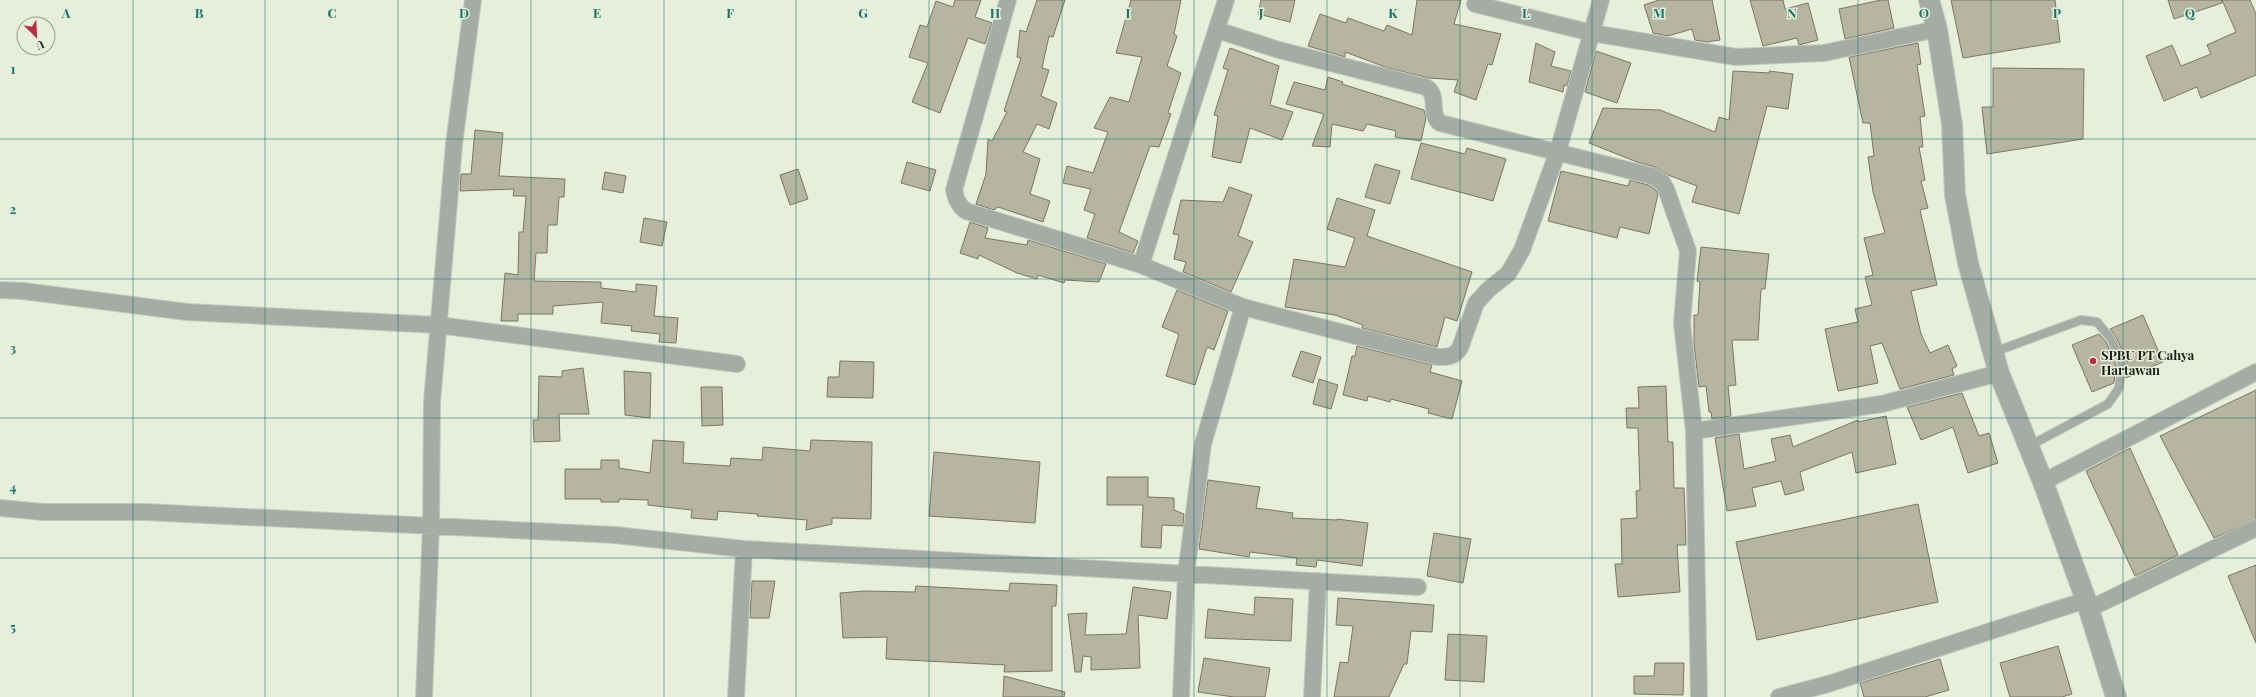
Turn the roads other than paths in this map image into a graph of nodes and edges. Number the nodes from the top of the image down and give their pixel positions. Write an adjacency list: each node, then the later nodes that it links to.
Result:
1 (473, 0): 14 (street)
2 (1008, 0): 11 (street)
3 (1226, 0): 8 (street)
4 (1601, 0): 9 (street)
5 (1929, 0): 7 (street)
6 (1475, 4): 9 (street)
7 (1937, 29): 9 (street); 15 (street)
8 (1217, 30): 10 (street); 11 (street)
9 (1592, 33): 10 (street)
10 (1558, 151): 13 (street); 19 (street)
11 (1140, 265): 13 (street)
12 (0, 290): 14 (street)
13 (1243, 307): 26 (street)
14 (438, 325): 16 (street); 23 (street)
15 (1993, 352): 18 (street); 20 (lane)
16 (737, 364)
17 (2256, 372): 21 (street)
18 (1999, 373): 19 (street); 20 (street)
19 (1694, 431): 35 (street)
20 (2028, 447): 21 (street)
21 (2043, 482): 29 (street)
22 (0, 508): 23 (street)
23 (431, 526): 25 (street); 31 (street)
24 (2256, 528): 29 (street)
25 (744, 549): 26 (street); 32 (street)
26 (1186, 574): 27 (street); 33 (street)
27 (1318, 581): 28 (street); 34 (street)
28 (1418, 588)
29 (2088, 604): 30 (street); 37 (street)
30 (1829, 691): 36 (street)
31 (424, 697)
32 (736, 697)
33 (1181, 697)
34 (1312, 697)
35 (1700, 697)
36 (1779, 697)
37 (2116, 697)

